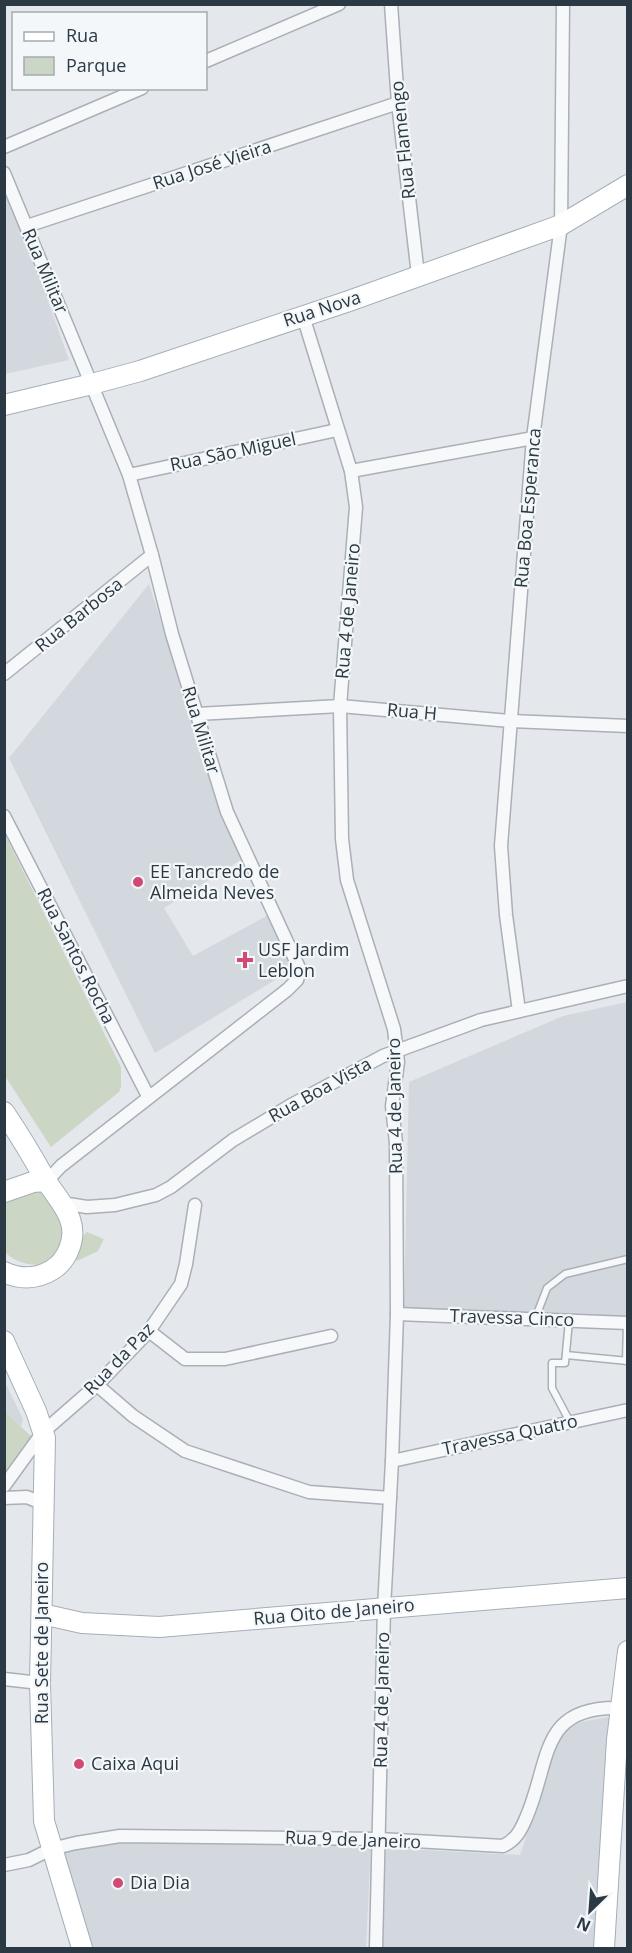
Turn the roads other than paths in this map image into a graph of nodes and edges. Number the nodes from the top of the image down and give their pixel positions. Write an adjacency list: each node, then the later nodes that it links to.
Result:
1 (339, 4): 4 (street)
2 (391, 4): 6 (street, Rua Flamengo)
3 (562, 4): 10 (street, Rua Boa Esperanca)
4 (207, 61)
5 (137, 90): 7 (street)
6 (398, 103): 11 (street, Rua José Vieira); 12 (street, Rua Flamengo)
7 (4, 147)
8 (4, 173): 11 (street, Rua Militar)
9 (627, 185): 10 (main road, Rua Nova)
10 (561, 225): 12 (main road, Rua Nova); 17 (street, Rua Boa Esperanca)
11 (27, 226): 14 (street, Rua Militar)
12 (418, 275): 13 (main road, Rua Nova)
13 (303, 316): 14 (main road, Rua Nova); 16 (street, Rua 4 de Janeiro)
14 (92, 384): 15 (main road, Rua Nova); 19 (street, Rua Militar)
15 (4, 405)
16 (337, 429): 18 (street, Rua 4 de Janeiro); 19 (street, Rua São Miguel)
17 (533, 438): 18 (street); 24 (street, Rua Boa Esperanca)
18 (351, 471): 22 (street, Rua 4 de Janeiro)
19 (129, 475): 20 (street, Rua Militar)
20 (152, 555): 21 (street, Rua Barbosa); 23 (street, Rua Militar)
21 (4, 674)
22 (340, 706): 23 (street, Rua H); 24 (street, Rua H); 29 (street, Rua 4 de Janeiro)
23 (197, 714): 30 (street, Rua Militar)
24 (511, 721): 25 (street, Rua H); 28 (street, Rua Boa Esperanca)
25 (627, 726)
26 (4, 816): 30 (street, Rua Santos Rocha)
27 (627, 986): 28 (street, Rua Boa Vista)
28 (519, 1011): 29 (street, Rua Boa Vista)
29 (397, 1051): 34 (street, Rua Boa Vista); 38 (street, Rua 4 de Janeiro)
30 (148, 1096): 32 (street, Rua Militar)
31 (4, 1112): 32 (main road)
32 (47, 1181): 33 (main road); 34 (main road)
33 (4, 1192)
34 (62, 1203): 37 (main road)
35 (195, 1205): 42 (street, Rua da Paz)
36 (627, 1259): 39 (lane)
37 (4, 1272)
38 (397, 1314): 39 (street, Travessa Cinco); 51 (street, Rua 4 de Janeiro)
39 (534, 1319): 40 (street, Travessa Cinco)
40 (569, 1321): 41 (street, Travessa Cinco); 45 (lane)
41 (627, 1323): 46 (lane)
42 (149, 1331): 43 (street); 47 (street, Rua da Paz)
43 (331, 1336)
44 (4, 1341): 50 (main road, Rua Sete de Janeiro)
45 (566, 1355): 46 (lane); 49 (lane)
46 (627, 1361)
47 (97, 1385): 50 (street, Rua da Paz); 54 (street)
48 (627, 1410): 49 (street, Travessa Quatro)
49 (570, 1422): 51 (street, Travessa Quatro)
50 (43, 1432): 52 (street, Rua da Paz); 55 (main road, Rua Sete de Janeiro)
51 (393, 1461): 54 (street, Rua 4 de Janeiro)
52 (4, 1486)
53 (4, 1498): 55 (street)
54 (390, 1498): 57 (street, Rua 4 de Janeiro)
55 (44, 1504): 58 (main road, Rua Sete de Janeiro)
56 (627, 1588): 57 (main road, Rua Oito de Janeiro)
57 (384, 1608): 58 (main road, Rua Oito de Janeiro); 63 (street, Rua 4 de Janeiro)
58 (42, 1614): 61 (main road, Rua Sete de Janeiro)
59 (627, 1651): 62 (main road)
60 (4, 1679): 61 (street)
61 (40, 1683): 64 (main road, Rua Sete de Janeiro)
62 (621, 1708): 63 (street, Rua 9 de Janeiro); 68 (main road)
63 (379, 1839): 64 (street, Rua 9 de Janeiro); 67 (street, Rua 4 de Janeiro)
64 (51, 1850): 65 (street, Rua 9 de Janeiro); 66 (main road, Rua Sete de Janeiro)
65 (4, 1864)
66 (82, 1948)
67 (376, 1948)
68 (604, 1948)

